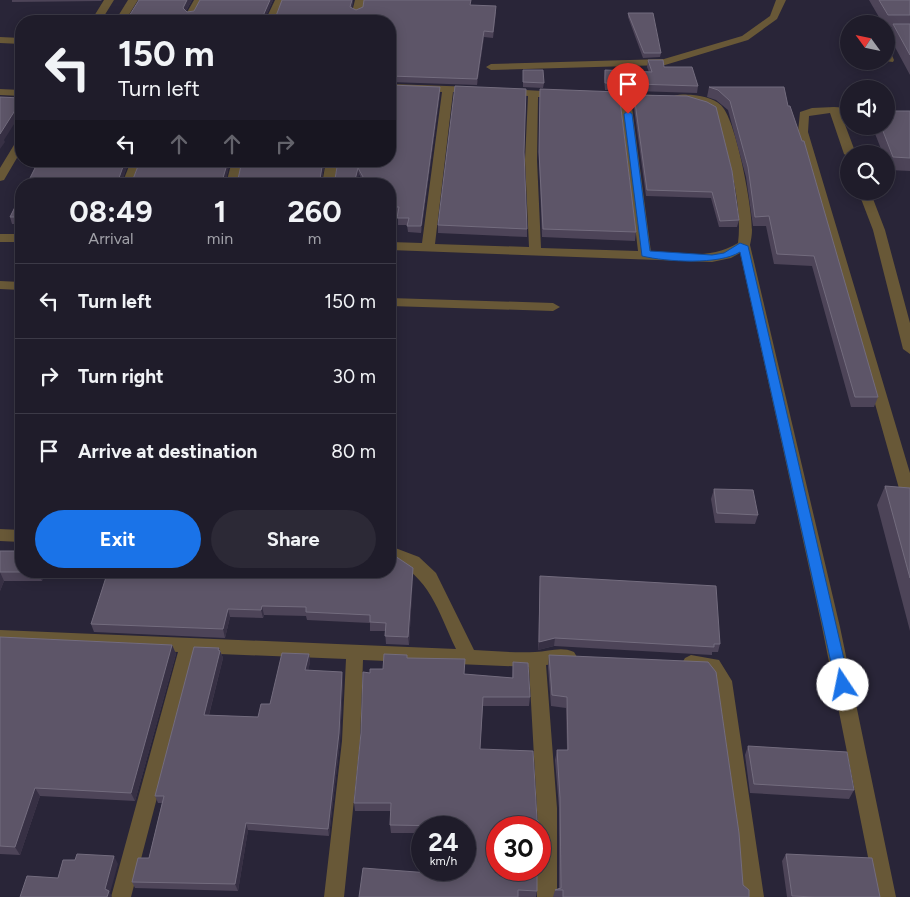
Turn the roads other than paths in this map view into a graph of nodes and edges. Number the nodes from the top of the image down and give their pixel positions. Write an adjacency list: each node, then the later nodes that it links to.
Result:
1 (110, 0): 9 (street)
2 (132, 0): 10 (street)
3 (199, 0): 8 (street)
4 (280, 0): 11 (street)
5 (360, 0): 7 (street)
6 (781, 0): 16 (street)
7 (357, 12)
8 (191, 14)
9 (100, 15)
10 (123, 15)
11 (273, 15)
12 (895, 31): 13 (street)
13 (910, 31)
14 (0, 40): 15 (street)
15 (15, 41)
16 (491, 67)
17 (396, 87): 18 (street)
18 (448, 89): 21 (street); 35 (street)
19 (0, 92): 20 (street)
20 (15, 93)
21 (533, 94): 22 (street); 36 (street)
22 (570, 95)
23 (588, 96): 24 (street)
24 (625, 97): 34 (street); 37 (street)
25 (834, 110): 26 (street); 27 (street); 43 (street)
26 (840, 110)
27 (847, 145)
28 (15, 152): 29 (street)
29 (0, 178)
30 (867, 200): 42 (street)
31 (0, 238): 32 (street)
32 (15, 238)
33 (396, 246): 35 (street)
34 (744, 246): 37 (street); 59 (street)
35 (428, 247): 36 (street)
36 (535, 251): 37 (street)
37 (645, 254)
38 (0, 285): 39 (street)
39 (15, 286)
40 (396, 302): 41 (street)
41 (553, 307)
42 (910, 349)
43 (907, 477): 44 (street)
44 (910, 499)
45 (0, 535): 46 (street)
46 (15, 536)
47 (396, 555): 51 (street)
48 (1, 640): 49 (street)
49 (188, 645): 50 (street); 55 (street)
50 (355, 652): 51 (street); 56 (street)
51 (469, 658): 53 (street)
52 (582, 658): 53 (street)
53 (537, 660): 57 (street)
54 (677, 663): 58 (street)
55 (120, 897)
56 (334, 897)
57 (547, 897)
58 (754, 897)
59 (886, 897)

